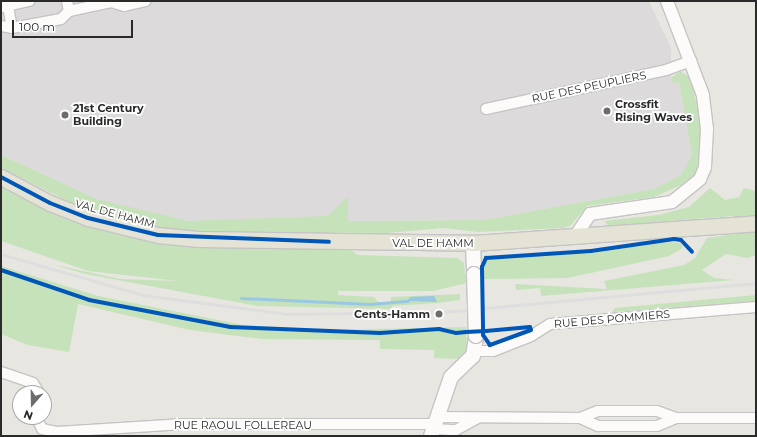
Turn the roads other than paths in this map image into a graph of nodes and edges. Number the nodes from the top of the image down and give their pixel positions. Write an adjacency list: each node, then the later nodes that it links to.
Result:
1 (30, 1): 6 (street)
2 (145, 1): 4 (street)
3 (667, 1): 10 (street)
4 (111, 2): 5 (street)
5 (90, 4): 7 (street)
6 (4, 6): 9 (street)
7 (68, 6): 9 (street)
8 (1, 26): 9 (street)
9 (12, 28)
10 (691, 61): 11 (street, RUE DES PEUPLIERS); 13 (street)
11 (486, 110)
12 (1, 177): 17 (main road, VAL DE HAMM)
13 (601, 212): 15 (street); 16 (street)
14 (756, 223): 15 (main road, VAL DE HAMM)
15 (593, 237): 16 (main road, VAL DE HAMM)
16 (574, 238): 17 (main road, VAL DE HAMM)
17 (474, 244): 19 (main road, bridge)
18 (756, 307): 19 (street, RUE DES POMMIERS)
19 (475, 352): 26 (main road)
20 (1, 372): 21 (street)
21 (34, 385)
22 (580, 418): 23 (street, RUE RAOUL FOLLEREAU); 23 (street, RUE RAOUL FOLLEREAU); 26 (street, RUE RAOUL FOLLEREAU)
23 (676, 418): 24 (street, RUE RAOUL FOLLEREAU)
24 (756, 418)
25 (40, 425): 26 (street, RUE RAOUL FOLLEREAU)
26 (434, 426)

